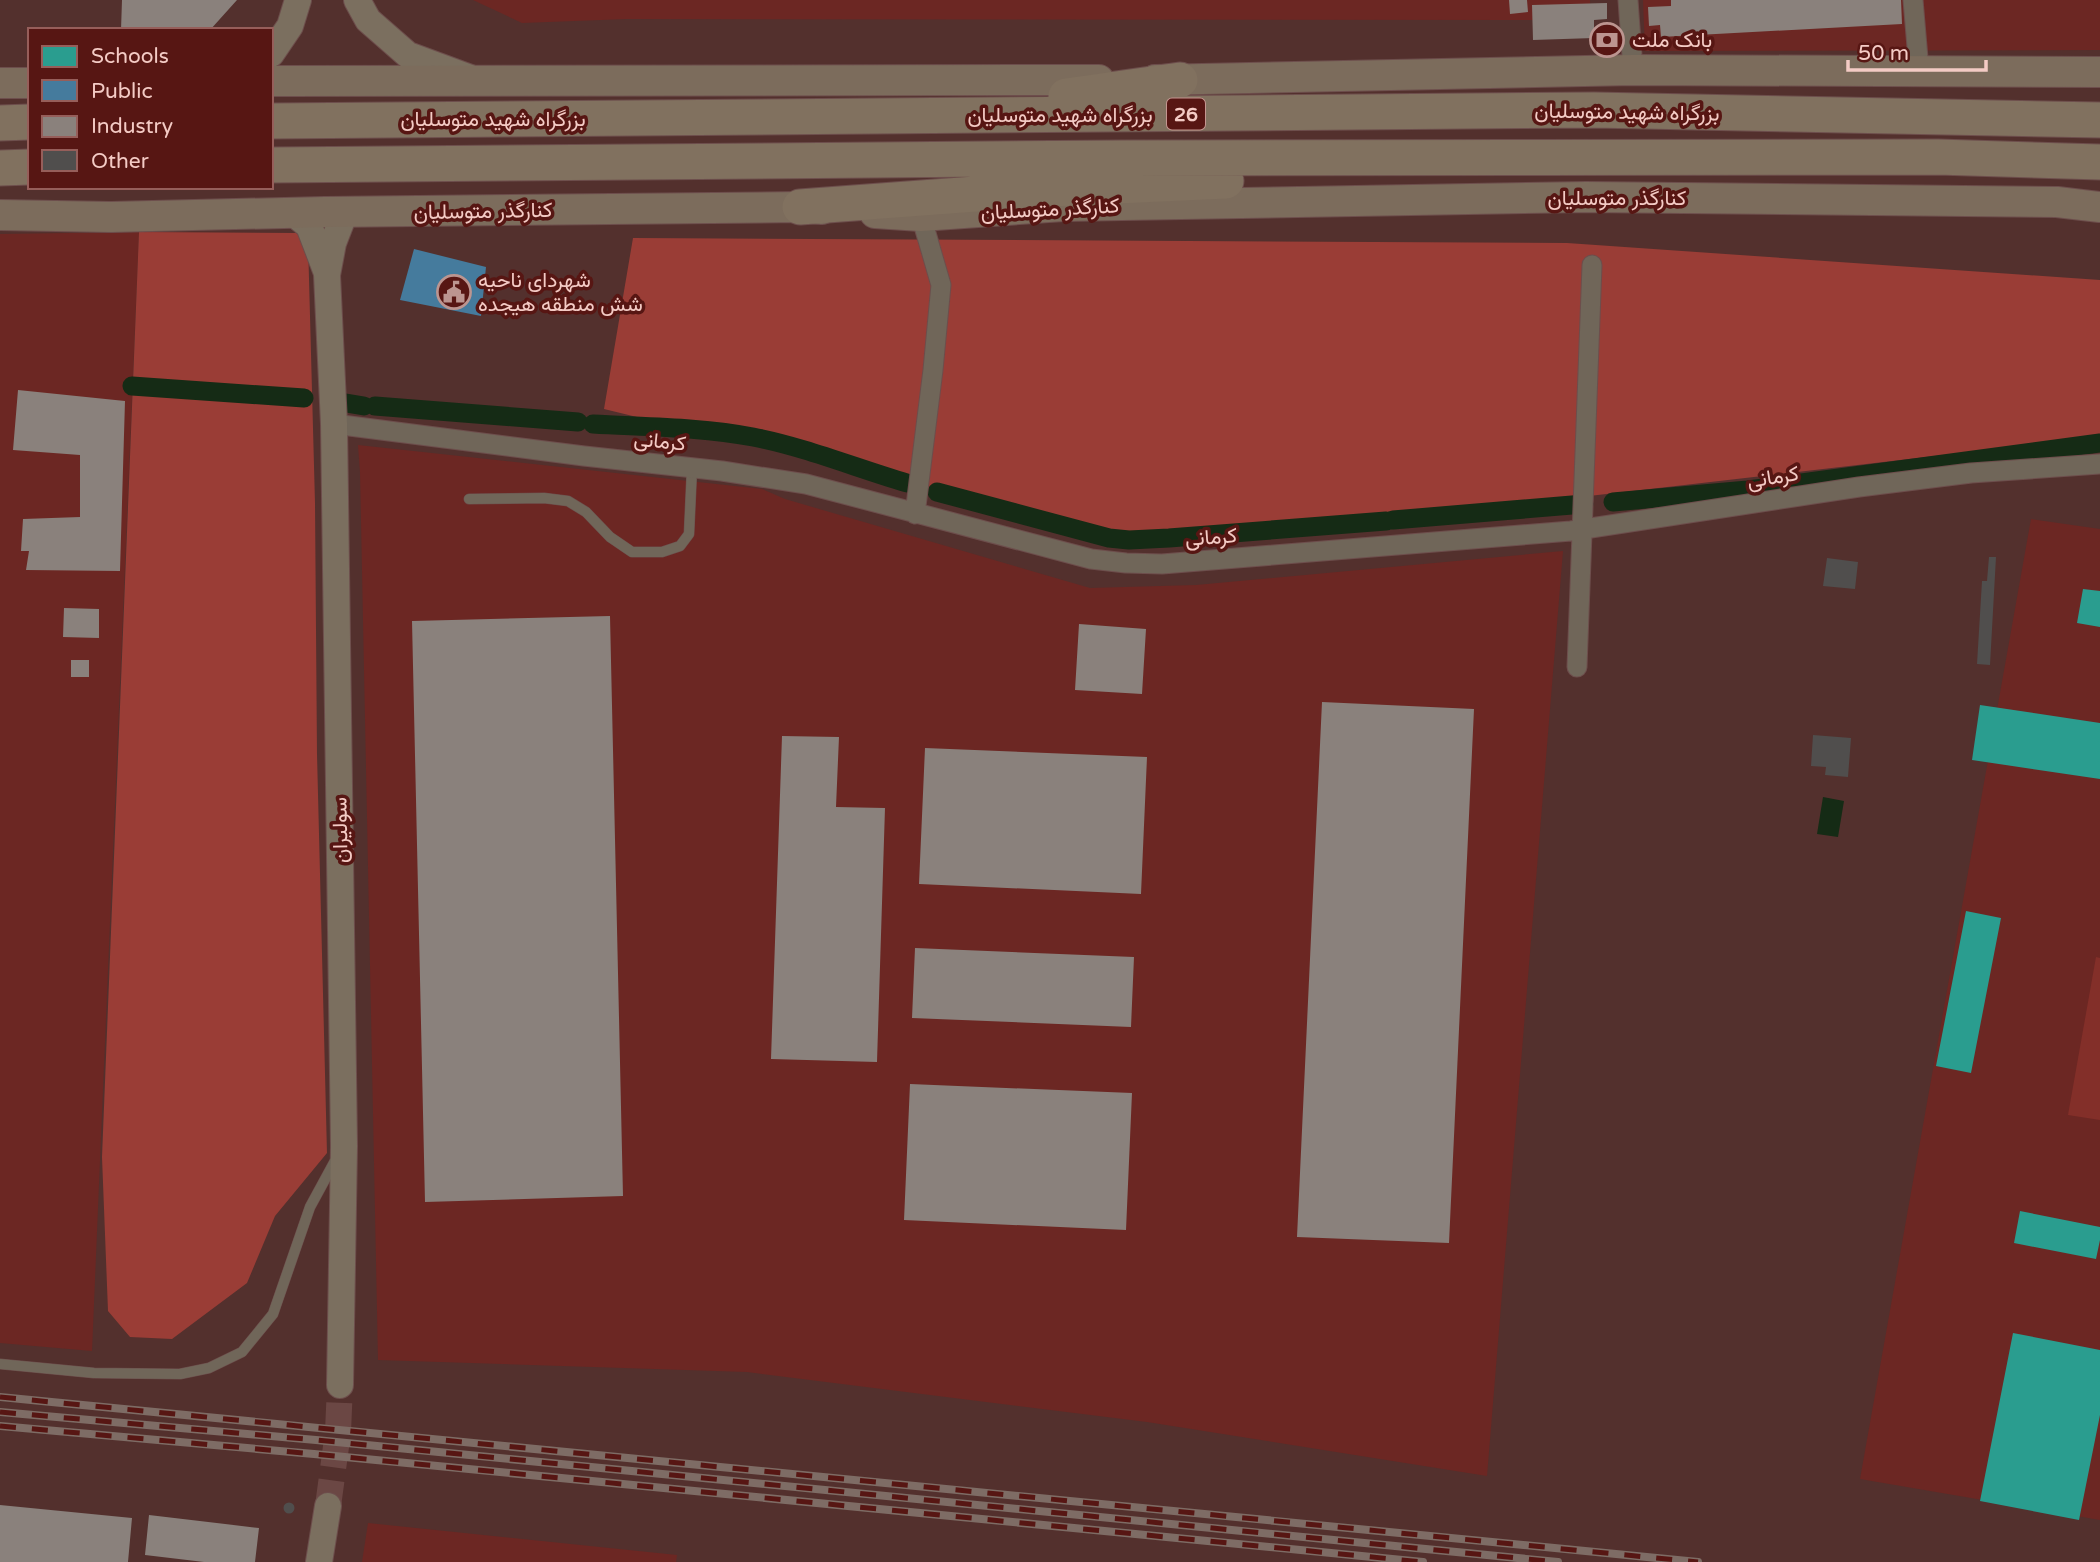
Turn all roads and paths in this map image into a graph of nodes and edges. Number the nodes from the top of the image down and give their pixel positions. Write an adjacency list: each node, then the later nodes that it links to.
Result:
1 (299, 0): 5 (main road)
2 (357, 0): 9 (main road)
3 (1628, 0): 7 (street)
4 (1913, 0): 6 (street)
5 (273, 51)
6 (1919, 70): 7 (main road); 8 (main road)
7 (1633, 71): 11 (main road)
8 (2100, 72)
9 (474, 79): 10 (main road); 11 (main road)
10 (273, 80)
11 (1180, 80): 14 (highway)
12 (0, 83): 13 (main road)
13 (28, 83)
14 (916, 116): 15 (highway, بزرگراه شهید متوسلیان / 26); 16 (highway, بزرگراه شهید متوسلیان / 26)
15 (2100, 120)
16 (273, 121)
17 (28, 122): 18 (highway)
18 (0, 123)
19 (1400, 159): 20 (highway, بزرگراه شهید متوسلیان / 26); 21 (highway, بزرگراه شهید متوسلیان / 26); 24 (highway)
20 (2100, 162)
21 (273, 165)
22 (0, 167): 23 (highway)
23 (28, 167)
24 (800, 207): 26 (main road, کنارگذر متوسلیان); 29 (main road, کنارگذر متوسلیان)
25 (2100, 207): 29 (main road, کنارگذر متوسلیان)
26 (345, 212): 27 (main road, کنارگذر متوسلیان); 31 (main road)
27 (293, 213): 28 (main road, کنارگذر متوسلیان); 31 (main road)
28 (0, 215)
29 (921, 216): 36 (street)
30 (1592, 265): 37 (street)
31 (327, 275): 32 (main road, سولیران)
32 (334, 424): 34 (street, کرمانی); 39 (main road, سولیران)
33 (2100, 464): 37 (street, کرمانی)
34 (692, 468): 35 (lane); 36 (street, کرمانی)
35 (469, 499)
36 (915, 514): 37 (street, کرمانی)
37 (1583, 529): 38 (street)
38 (1577, 667)
39 (344, 1146): 40 (lane); 41 (main road, سولیران)
40 (0, 1364)
41 (340, 1385)
42 (328, 1506): 43 (main road)
43 (319, 1562)

